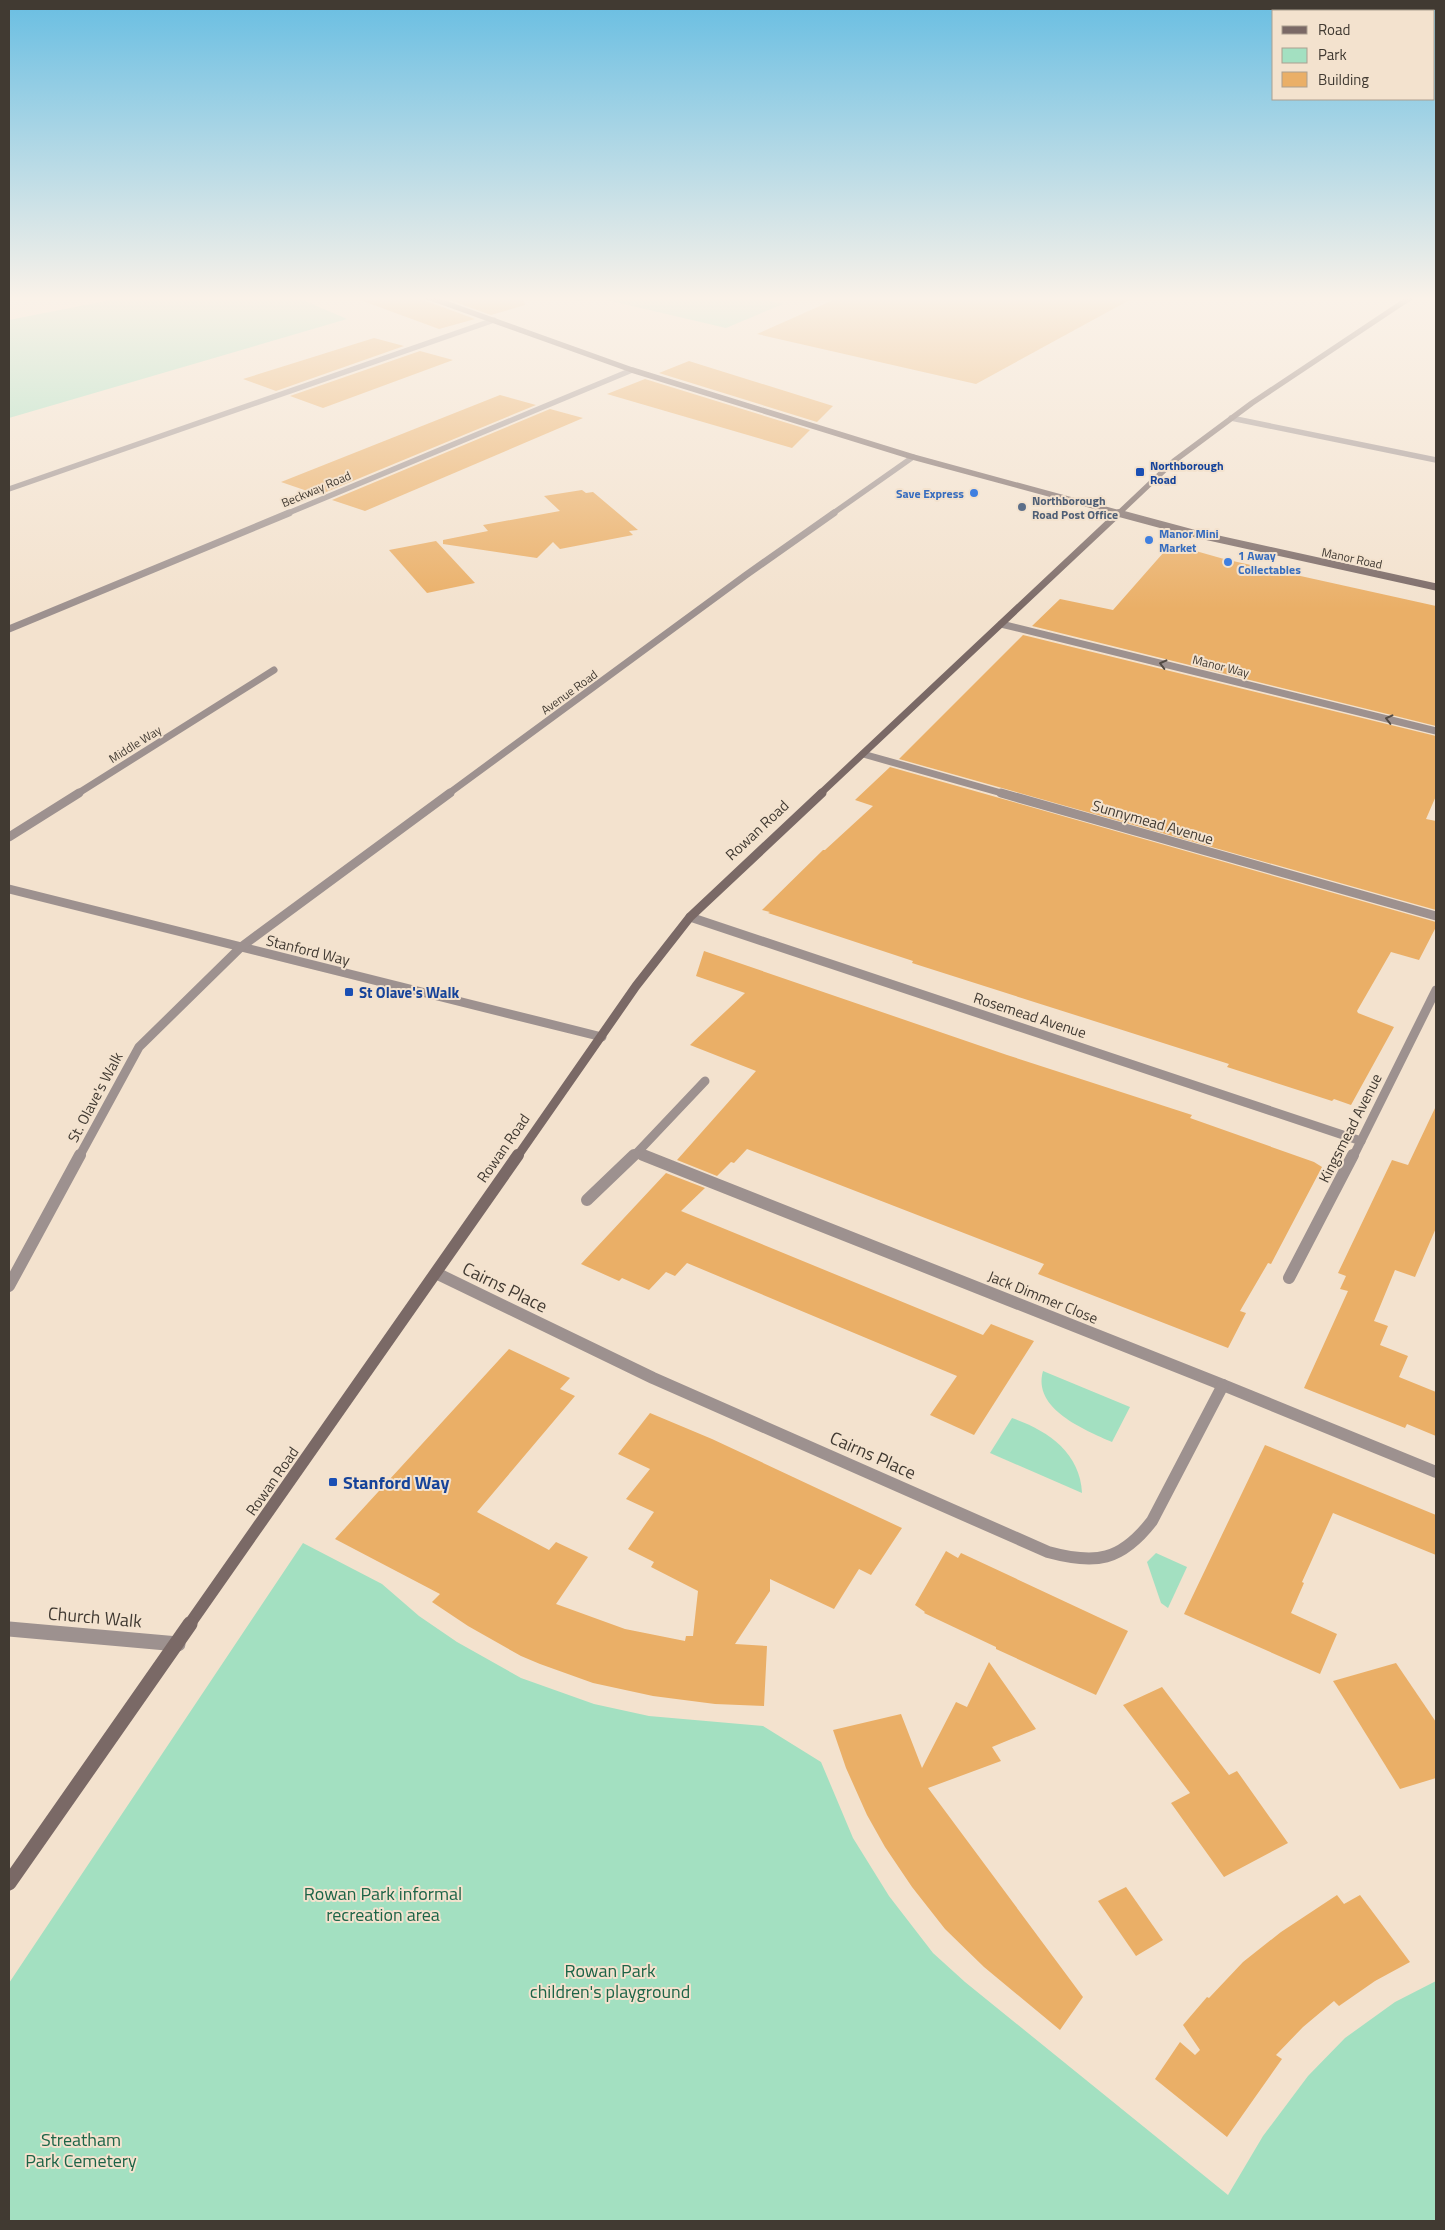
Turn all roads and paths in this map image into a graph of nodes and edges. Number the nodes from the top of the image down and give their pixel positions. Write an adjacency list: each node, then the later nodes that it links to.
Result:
1 (261, 401): 8 (street)
2 (557, 401): 12 (street, Beckway Road)
3 (734, 401): 6 (street)
4 (1256, 401): 5 (street, Rowan Road)
5 (1231, 418): 7 (street); 9 (street, Rowan Road)
6 (913, 456): 9 (street); 20 (street, Avenue Road)
7 (1436, 460)
8 (9, 489)
9 (1118, 513): 10 (street, Manor Road); 11 (street, Rowan Road)
10 (1436, 587)
11 (1001, 624): 14 (street, Manor Way, one-way to 11); 15 (street, Rowan Road)
12 (9, 629)
13 (274, 670): 16 (street, Middle Way)
14 (1436, 730)
15 (863, 754): 18 (street, Sunnymead Avenue); 19 (street, Rowan Road)
16 (9, 837)
17 (9, 889): 20 (street, Stanford Way)
18 (1436, 916)
19 (690, 917): 22 (street, Rowan Road); 24 (street, Rosemead Avenue)
20 (240, 948): 22 (street, Stanford Way); 29 (street, St. Olave's Walk)
21 (1436, 990): 24 (street, Kingsmead Avenue)
22 (602, 1037): 27 (street, Rowan Road)
23 (704, 1081): 25 (street)
24 (1361, 1141): 28 (street, Kingsmead Avenue)
25 (637, 1153): 26 (street); 30 (street, Jack Dimmer Close)
26 (587, 1200)
27 (436, 1273): 30 (street, Cairns Place); 33 (street, Rowan Road)
28 (1289, 1278)
29 (9, 1286)
30 (1223, 1385): 31 (street, Jack Dimmer Close)
31 (1436, 1472)
32 (9, 1629): 33 (street, Church Walk)
33 (178, 1644): 34 (street, Rowan Road)
34 (9, 1884)

